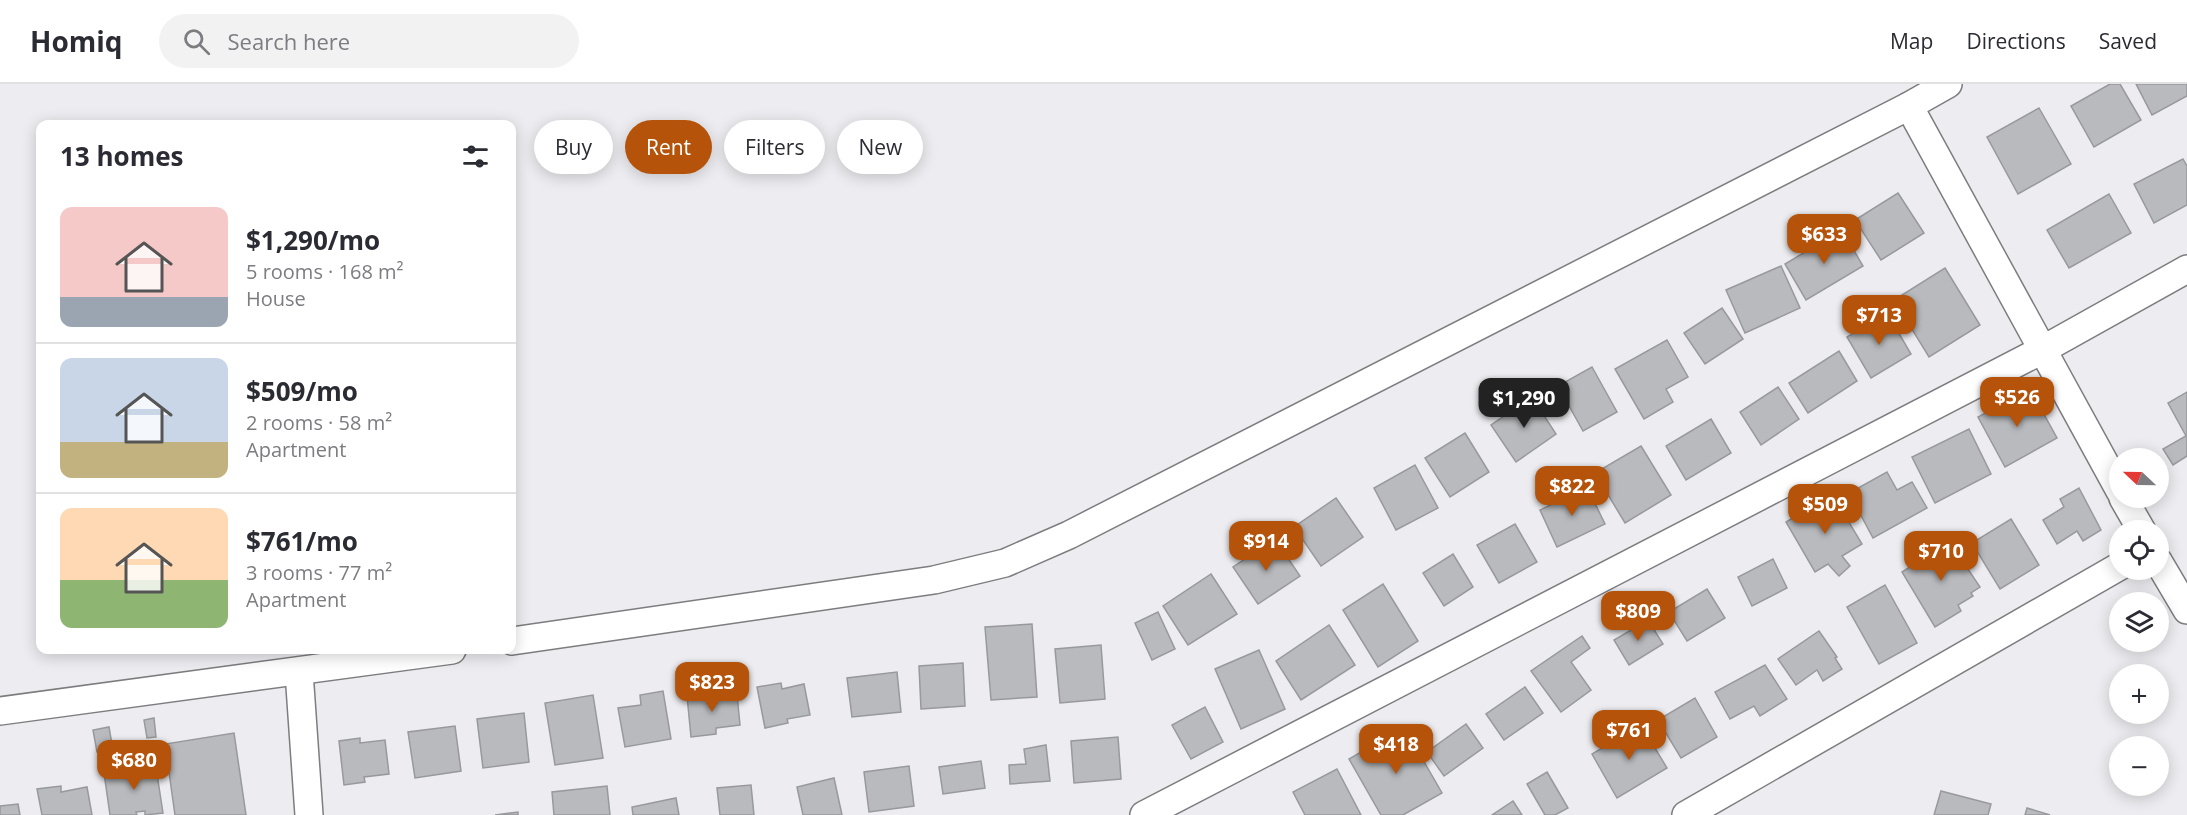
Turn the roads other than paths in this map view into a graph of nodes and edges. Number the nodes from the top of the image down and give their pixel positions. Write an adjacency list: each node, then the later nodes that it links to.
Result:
1 (1948, 84): 2 (street)
2 (1909, 106): 4 (street); 9 (street)
3 (2187, 269): 4 (street)
4 (2042, 350): 5 (street); 14 (street)
5 (2109, 471)
6 (2109, 572): 15 (street)
7 (2169, 580): 8 (street)
8 (2187, 610)
9 (516, 640)
10 (424, 654): 11 (street)
11 (299, 672): 12 (street); 13 (street)
12 (0, 711)
13 (309, 815)
14 (1144, 815)
15 (1686, 815)

